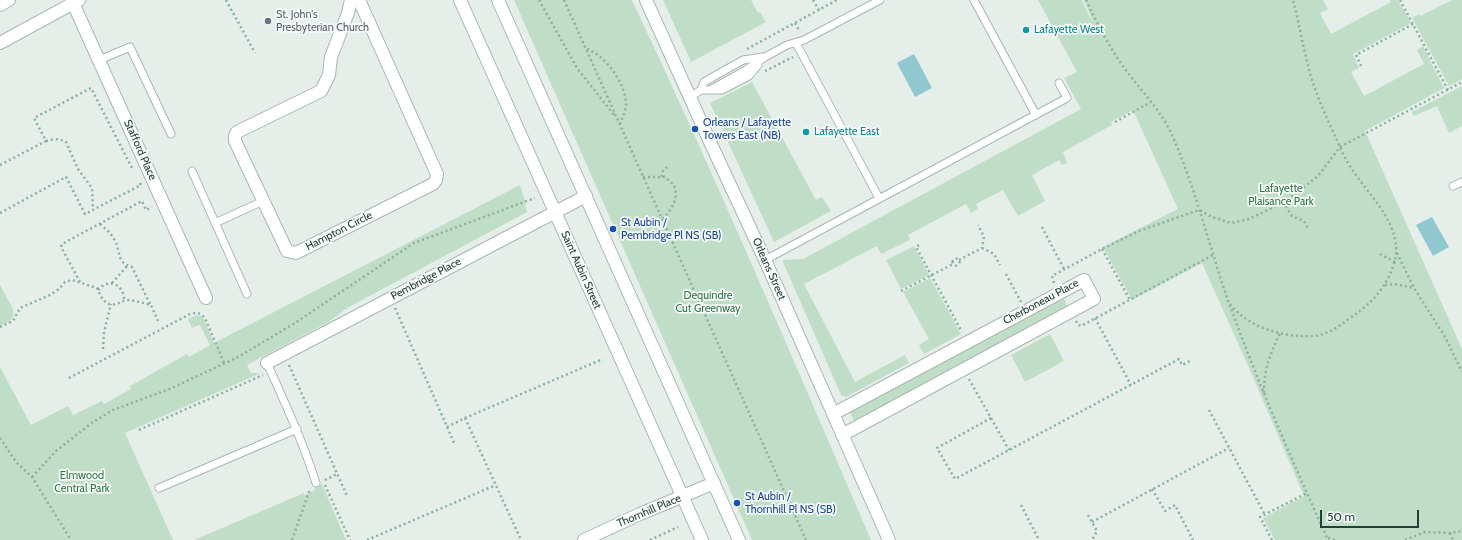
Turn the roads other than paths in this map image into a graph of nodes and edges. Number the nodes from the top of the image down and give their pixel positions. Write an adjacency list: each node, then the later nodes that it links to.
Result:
1 (9, 0): 10 (street)
2 (351, 0): 25 (street, Hampton Circle)
3 (359, 0): 25 (street, Hampton Circle)
4 (460, 0): 26 (street, Saint Aubin Street)
5 (498, 0): 23 (street)
6 (646, 0): 17 (street, Orleans Street)
7 (880, 0): 11 (lane)
8 (974, 0): 18 (lane)
9 (76, 2): 12 (street); 14 (street, Stafford Place)
10 (0, 5)
11 (796, 42): 13 (lane); 24 (lane)
12 (0, 43)
13 (765, 57): 16 (lane); 16 (lane)
14 (99, 60): 19 (lane); 30 (street, Stafford Place)
15 (1059, 83): 18 (lane)
16 (701, 90): 17 (lane)
17 (690, 97): 28 (street, Orleans Street)
18 (1036, 115): 24 (lane)
19 (171, 134)
20 (192, 171): 27 (lane)
21 (1462, 182): 22 (lane)
22 (1453, 186)
23 (586, 196): 26 (street, Pembridge Place); 36 (street)
24 (879, 198): 28 (lane)
25 (264, 201): 27 (lane)
26 (555, 211): 31 (street, Pembridge Place); 38 (street, Saint Aubin Street)
27 (215, 223): 29 (lane)
28 (765, 260): 32 (street, Orleans Street)
29 (247, 294)
30 (206, 298)
31 (268, 363): 33 (lane)
32 (833, 414): 34 (street, Orleans Street); 34 (street, Cherboneau Place)
33 (297, 428): 35 (lane); 37 (lane)
34 (842, 434): 42 (street, Orleans Street)
35 (316, 483)
36 (714, 483): 38 (street, Thornhill Place); 41 (street)
37 (159, 488)
38 (683, 497): 39 (street, Thornhill Place); 40 (street, Saint Aubin Street)
39 (584, 540)
40 (702, 540)
41 (739, 540)
42 (889, 540)

